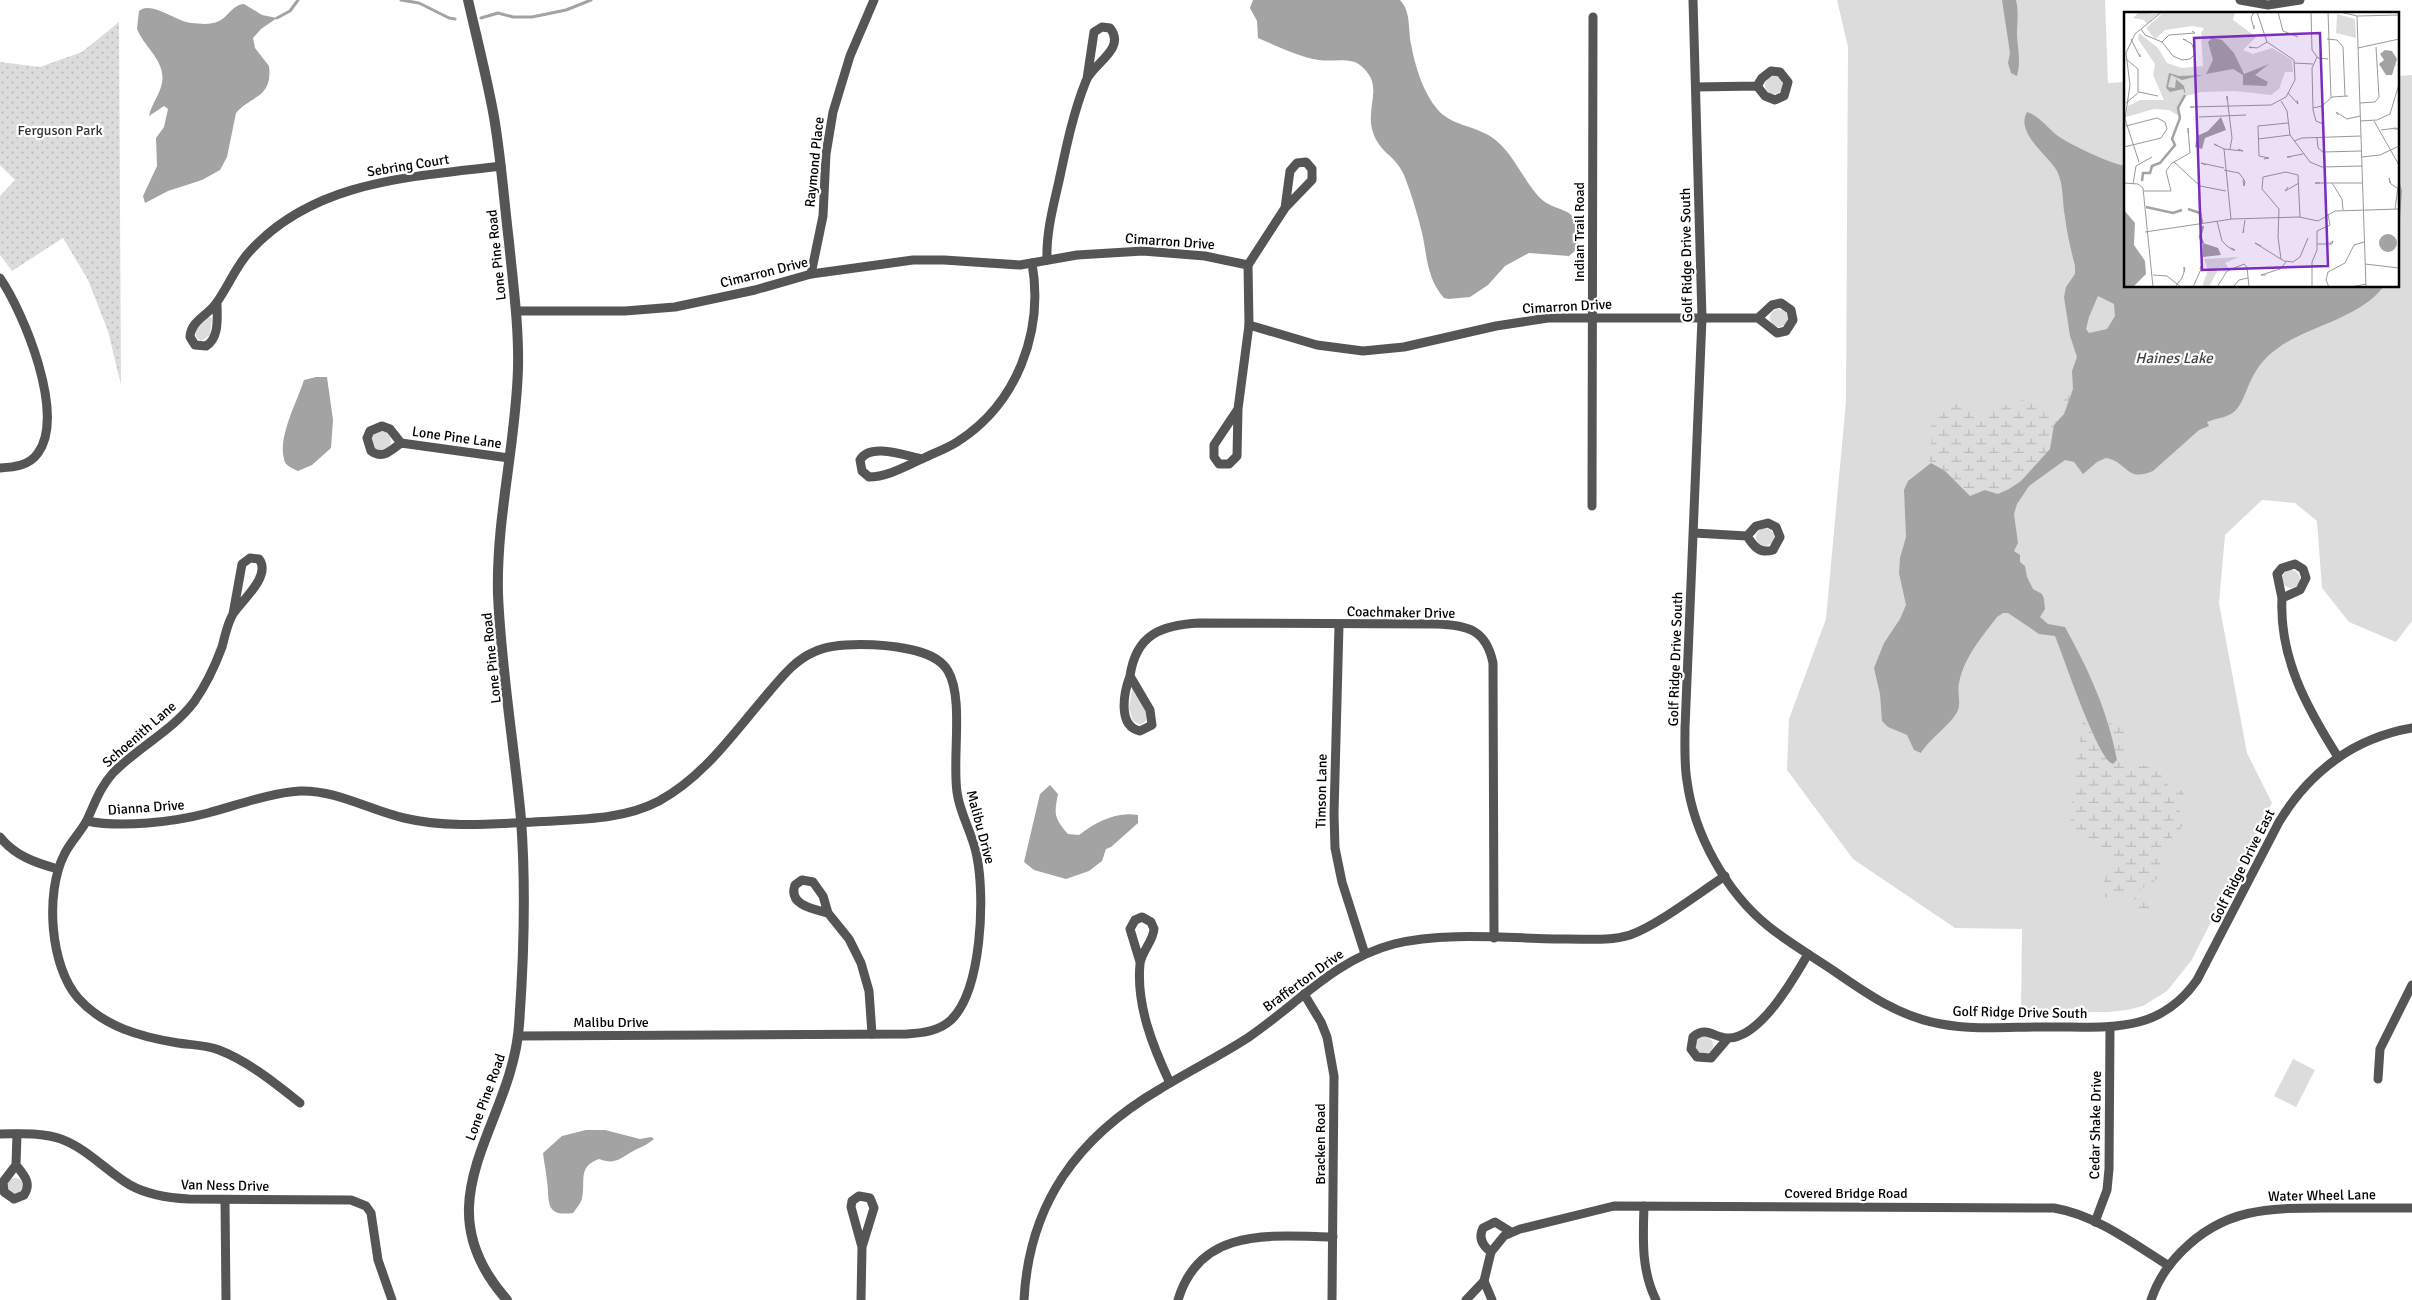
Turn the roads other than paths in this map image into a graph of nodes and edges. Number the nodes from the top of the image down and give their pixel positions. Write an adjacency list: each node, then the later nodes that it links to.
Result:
1 (468, 0): 10 (street, Lone Pine Road)
2 (874, 0): 15 (street, Raymond Place)
3 (1693, 0): 9 (street, Golf Ridge Drive South)
4 (2240, 0): 5 (street)
5 (2300, 0)
6 (1593, 17): 19 (street, Indian Trail Road)
7 (1087, 79): 7 (street); 12 (street)
8 (1757, 86): 9 (street)
9 (1696, 87): 20 (street, Golf Ridge Drive South)
10 (501, 166): 17 (street, Sebring Court); 18 (street, Lone Pine Road)
11 (1285, 208): 11 (street); 14 (street)
12 (1047, 260): 13 (street, Cimarron Drive); 14 (street, Cimarron Drive)
13 (1032, 263): 15 (street, Cimarron Drive); 26 (street)
14 (1248, 265): 22 (street)
15 (811, 274): 18 (street, Cimarron Drive)
16 (0, 278): 27 (street)
17 (217, 302): 17 (street, Sebring Court)
18 (516, 311): 25 (street, Lone Pine Road)
19 (1593, 317): 20 (street, Cimarron Drive); 22 (street, Cimarron Drive); 28 (street, Indian Trail Road)
20 (1702, 318): 21 (street, Cimarron Drive); 29 (street, Golf Ridge Drive South)
21 (1758, 318)
22 (1250, 325): 23 (street)
23 (1238, 409): 23 (street)
24 (401, 443): 25 (street, Lone Pine Lane)
25 (509, 458): 38 (street, Lone Pine Road)
26 (922, 459): 26 (street)
27 (0, 468)
28 (1592, 506)
29 (1694, 533): 30 (street); 41 (street, Golf Ridge Drive South)
30 (1747, 536)
31 (2282, 598): 36 (street)
32 (233, 614): 32 (street, Schoenith Lane); 37 (street, Schoenith Lane)
33 (1339, 625): 34 (street, Coachmaker Drive); 43 (street, Coachmaker Drive); 44 (street, Timson Lane)
34 (1130, 676): 34 (street, Coachmaker Drive)
35 (2412, 728): 36 (street, Golf Ridge Drive East)
36 (2338, 757): 49 (street, Golf Ridge Drive East)
37 (87, 821): 38 (street, Dianna Drive); 40 (street)
38 (521, 822): 50 (street, Malibu Drive); 51 (street, Lone Pine Road)
39 (0, 837): 40 (street)
40 (58, 869): 55 (street)
41 (1725, 876): 43 (street, Brafferton Drive); 45 (street, Golf Ridge Drive South)
42 (828, 913): 50 (street)
43 (1494, 938): 44 (street, Brafferton Drive)
44 (1365, 954): 48 (street, Brafferton Drive)
45 (1808, 954): 49 (street, Golf Ridge Drive South); 52 (street)
46 (1140, 962): 54 (street)
47 (2412, 985): 53 (street)
48 (1304, 994): 54 (street, Brafferton Drive); 64 (street, Bracken Road)
49 (2110, 1027): 62 (street, Cedar Shake Drive)
50 (872, 1034): 51 (street, Malibu Drive)
51 (518, 1036): 71 (street, Lone Pine Road)
52 (1728, 1038)
53 (2378, 1079)
54 (1170, 1083): 73 (street, Brafferton Drive)
55 (300, 1103)
56 (0, 1134): 57 (street, Van Ness Drive)
57 (17, 1134): 58 (street); 59 (street, Van Ness Drive)
58 (16, 1165)
59 (225, 1200): 69 (street); 70 (street, Van Ness Drive)
60 (1644, 1206): 62 (street, Covered Bridge Road); 63 (street, Covered Bridge Road); 78 (street)
61 (2412, 1208): 67 (street, Water Wheel Lane)
62 (2095, 1222): 67 (street, Covered Bridge Road)
63 (1510, 1232): 66 (street); 66 (street)
64 (1333, 1237): 74 (street); 75 (street, Bracken Road)
65 (862, 1247): 65 (street); 72 (street)
66 (1491, 1252): 68 (street)
67 (2169, 1266): 79 (street, Water Wheel Lane)
68 (1484, 1281): 76 (street); 77 (street)
69 (226, 1300)
70 (392, 1300)
71 (507, 1300)
72 (861, 1300)
73 (1024, 1300)
74 (1178, 1300)
75 (1332, 1300)
76 (1466, 1300)
77 (1492, 1300)
78 (1656, 1300)
79 (2151, 1300)

